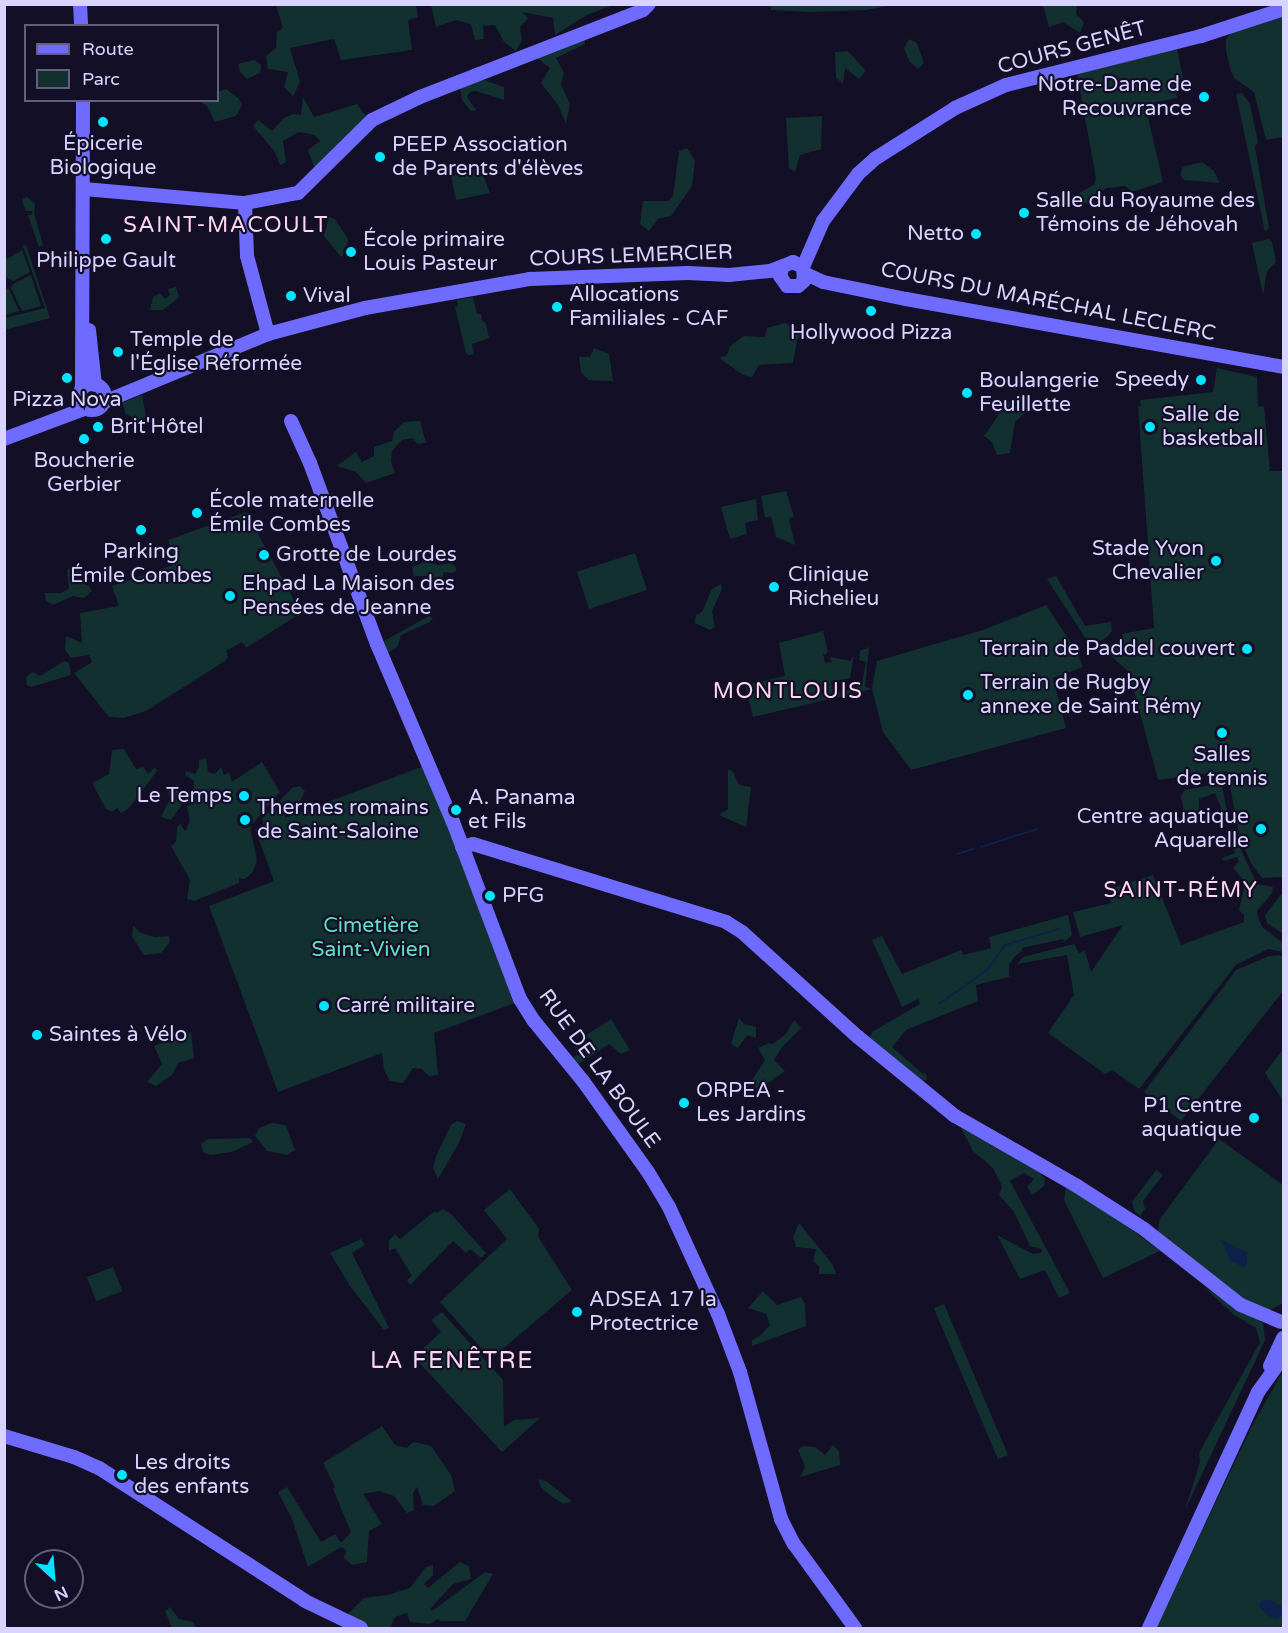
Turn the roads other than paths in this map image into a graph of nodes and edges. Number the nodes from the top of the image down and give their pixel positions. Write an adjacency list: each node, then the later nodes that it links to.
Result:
1 (80, 4): 4 (street)
2 (648, 5): 7 (street)
3 (1284, 9): 8 (street, COURS GENÊT)
4 (81, 24)
5 (83, 102): 6 (street)
6 (84, 189): 7 (street); 15 (street)
7 (245, 203): 13 (street)
8 (823, 221): 9 (street); 11 (street)
9 (785, 265): 10 (street, COURS LEMERCIER); 11 (street); 12 (street)
10 (676, 275): 12 (street); 13 (street, COURS LEMERCIER)
11 (803, 275): 12 (street); 14 (street, COURS DU MARÉCHAL LECLERC)
12 (784, 283)
13 (268, 334): 15 (street, COURS LEMERCIER)
14 (1284, 367)
15 (91, 396): 17 (street, COURS LEMERCIER)
16 (291, 421): 18 (street, RUE DE LA BOULE)
17 (4, 439)
18 (462, 847): 19 (street); 25 (street, RUE DE LA BOULE)
19 (1282, 1320): 20 (street)
20 (1283, 1338): 22 (street)
21 (1284, 1356): 22 (street)
22 (1258, 1392): 26 (street)
23 (4, 1436): 24 (street)
24 (361, 1629)
25 (855, 1629)
26 (1149, 1629)

